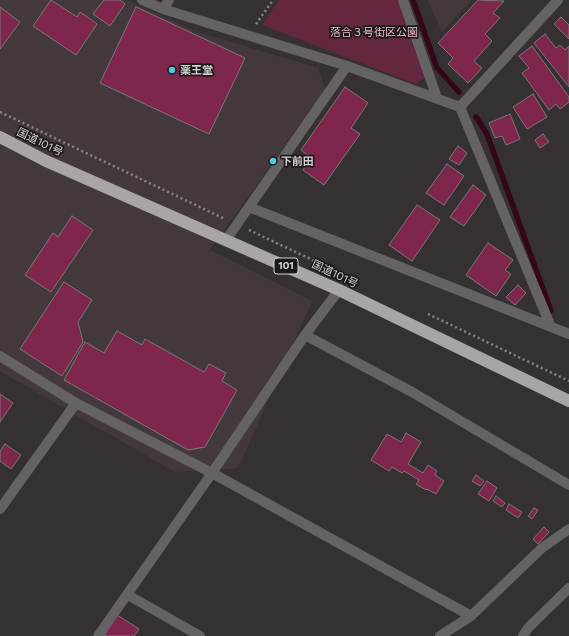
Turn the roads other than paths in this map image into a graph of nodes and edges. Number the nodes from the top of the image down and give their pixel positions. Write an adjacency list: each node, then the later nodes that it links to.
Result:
1 (142, 0): 5 (street)
2 (169, 0): 5 (street)
3 (403, 0): 7 (street)
4 (558, 0): 8 (street)
5 (163, 9): 6 (street)
6 (347, 66): 7 (street); 10 (street)
7 (437, 98): 8 (street)
8 (460, 107): 13 (street)
9 (0, 137): 11 (highway, 国道101号 / 101)
10 (249, 207): 11 (street); 13 (street)
11 (226, 240): 12 (highway, 国道101号 / 101)
12 (339, 290): 15 (street); 17 (highway, 国道101号 / 101)
13 (551, 327): 14 (street)
14 (569, 334)
15 (305, 335): 19 (street); 20 (street)
16 (0, 356): 18 (street)
17 (569, 401)
18 (76, 403): 19 (street); 21 (street)
19 (212, 473): 24 (street); 25 (street)
20 (569, 485)
21 (0, 509)
22 (569, 529): 25 (street)
23 (569, 588): 29 (street)
24 (128, 595): 26 (street); 27 (street)
25 (471, 616): 28 (street)
26 (98, 636)
27 (200, 636)
28 (440, 636)
29 (523, 636)

